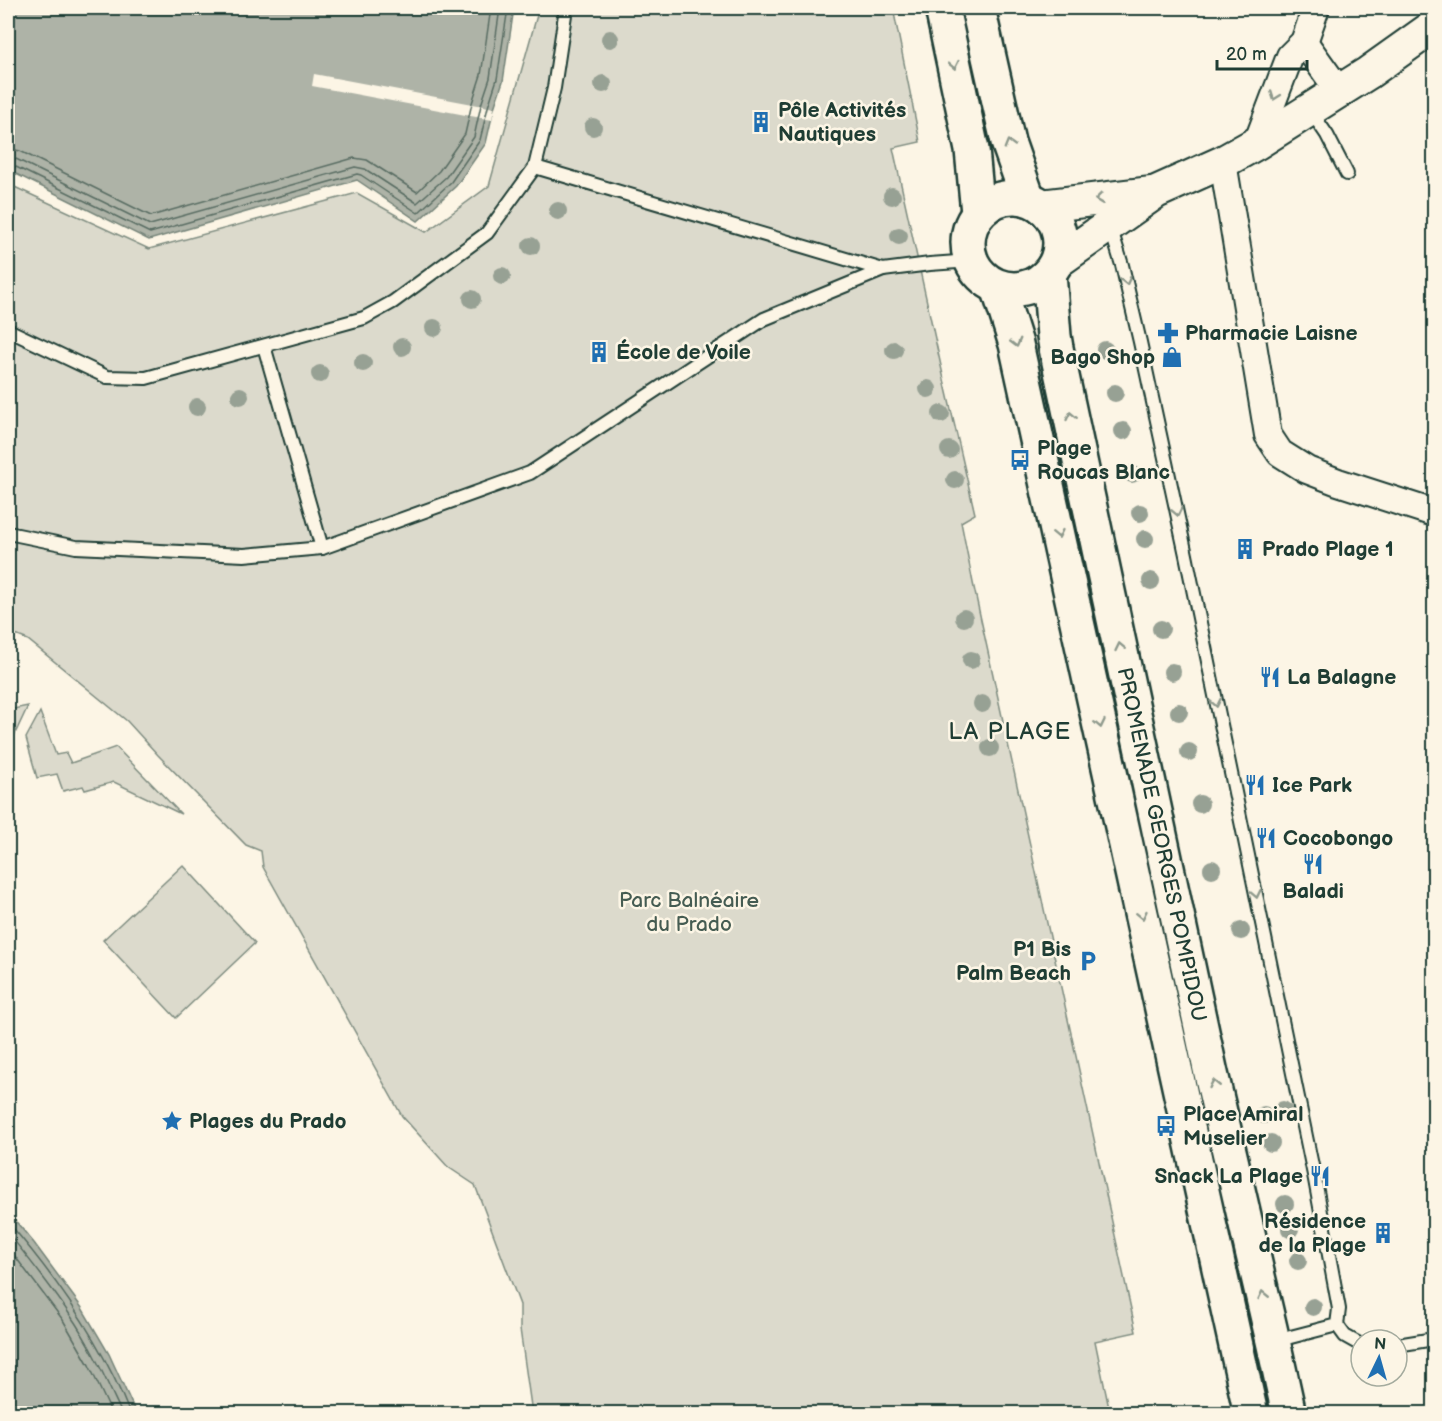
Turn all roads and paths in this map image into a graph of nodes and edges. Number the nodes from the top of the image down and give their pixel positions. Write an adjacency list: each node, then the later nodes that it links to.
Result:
1 (566, 8): 10 (lane)
2 (942, 8): 14 (main road, one-way to 14)
3 (978, 8): 13 (main road, PROMENADE GEORGES POMPIDOU, one-way to 3)
4 (1310, 25): 6 (street); 8 (street, one-way to 8)
5 (1432, 34): 6 (street)
6 (1339, 91): 7 (street)
7 (1310, 110): 8 (street); 11 (lane)
8 (1257, 143): 9 (street)
9 (1223, 162): 12 (street); 22 (street)
10 (534, 167): 18 (lane); 21 (lane)
11 (1347, 174)
12 (1156, 192): 13 (street, one-way to 13); 15 (street)
13 (1035, 203): 14 (main road); 17 (main road, PROMENADE GEORGES POMPIDOU)
14 (978, 213): 16 (main road)
15 (1110, 225): 17 (street); 25 (lane, one-way to 25)
16 (971, 261): 18 (lane); 19 (main road)
17 (1053, 268): 19 (main road); 28 (main road, PROMENADE GEORGES POMPIDOU, one-way to 17)
18 (883, 270): 24 (lane)
19 (998, 287): 30 (main road, PROMENADE GEORGES POMPIDOU, one-way to 30)
20 (8, 330): 21 (lane)
21 (264, 346): 24 (lane)
22 (1434, 513)
23 (8, 533): 24 (lane)
24 (322, 548)
25 (1337, 1325): 26 (lane); 28 (lane)
26 (1349, 1338)
27 (1434, 1339): 29 (lane)
28 (1274, 1341): 31 (main road, PROMENADE GEORGES POMPIDOU)
29 (1409, 1344)
30 (1251, 1413)
31 (1289, 1413)

